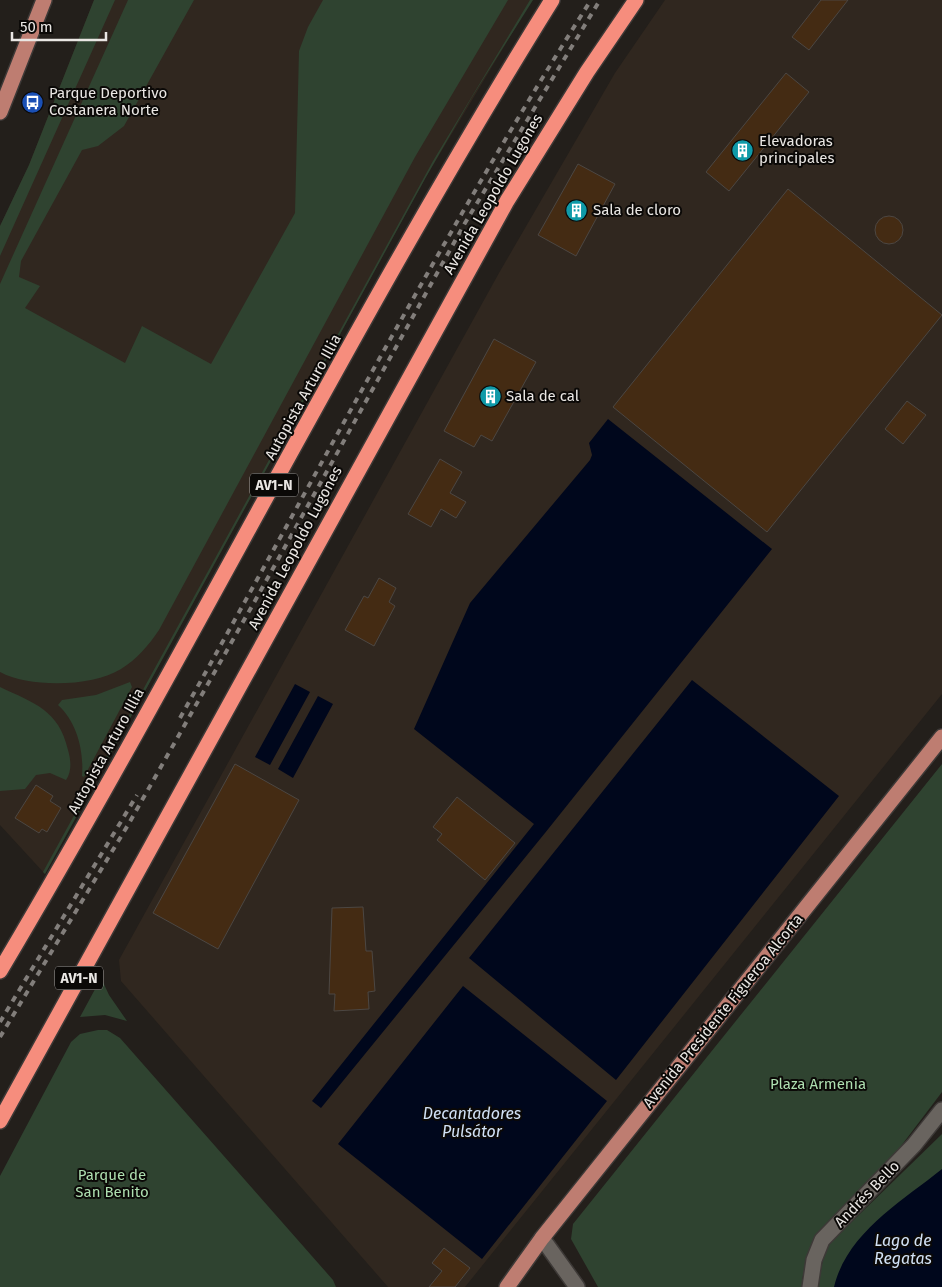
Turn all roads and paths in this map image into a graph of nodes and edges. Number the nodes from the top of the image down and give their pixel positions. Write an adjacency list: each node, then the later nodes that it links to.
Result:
1 (44, 0): 4 (main road)
2 (552, 0): 6 (highway, Autopista Arturo Illia / AV1-N)
3 (636, 0): 8 (highway, Avenida Leopoldo Lugones / AV1-N)
4 (0, 112)
5 (942, 737): 9 (main road, Avenida Presidente Figueroa Alcorta)
6 (0, 971)
7 (942, 1110): 12 (street, Andrés Bello)
8 (0, 1122)
9 (542, 1238): 10 (main road, Avenida Presidente Figueroa Alcorta); 11 (street)
10 (507, 1287)
11 (577, 1287)
12 (810, 1287)

